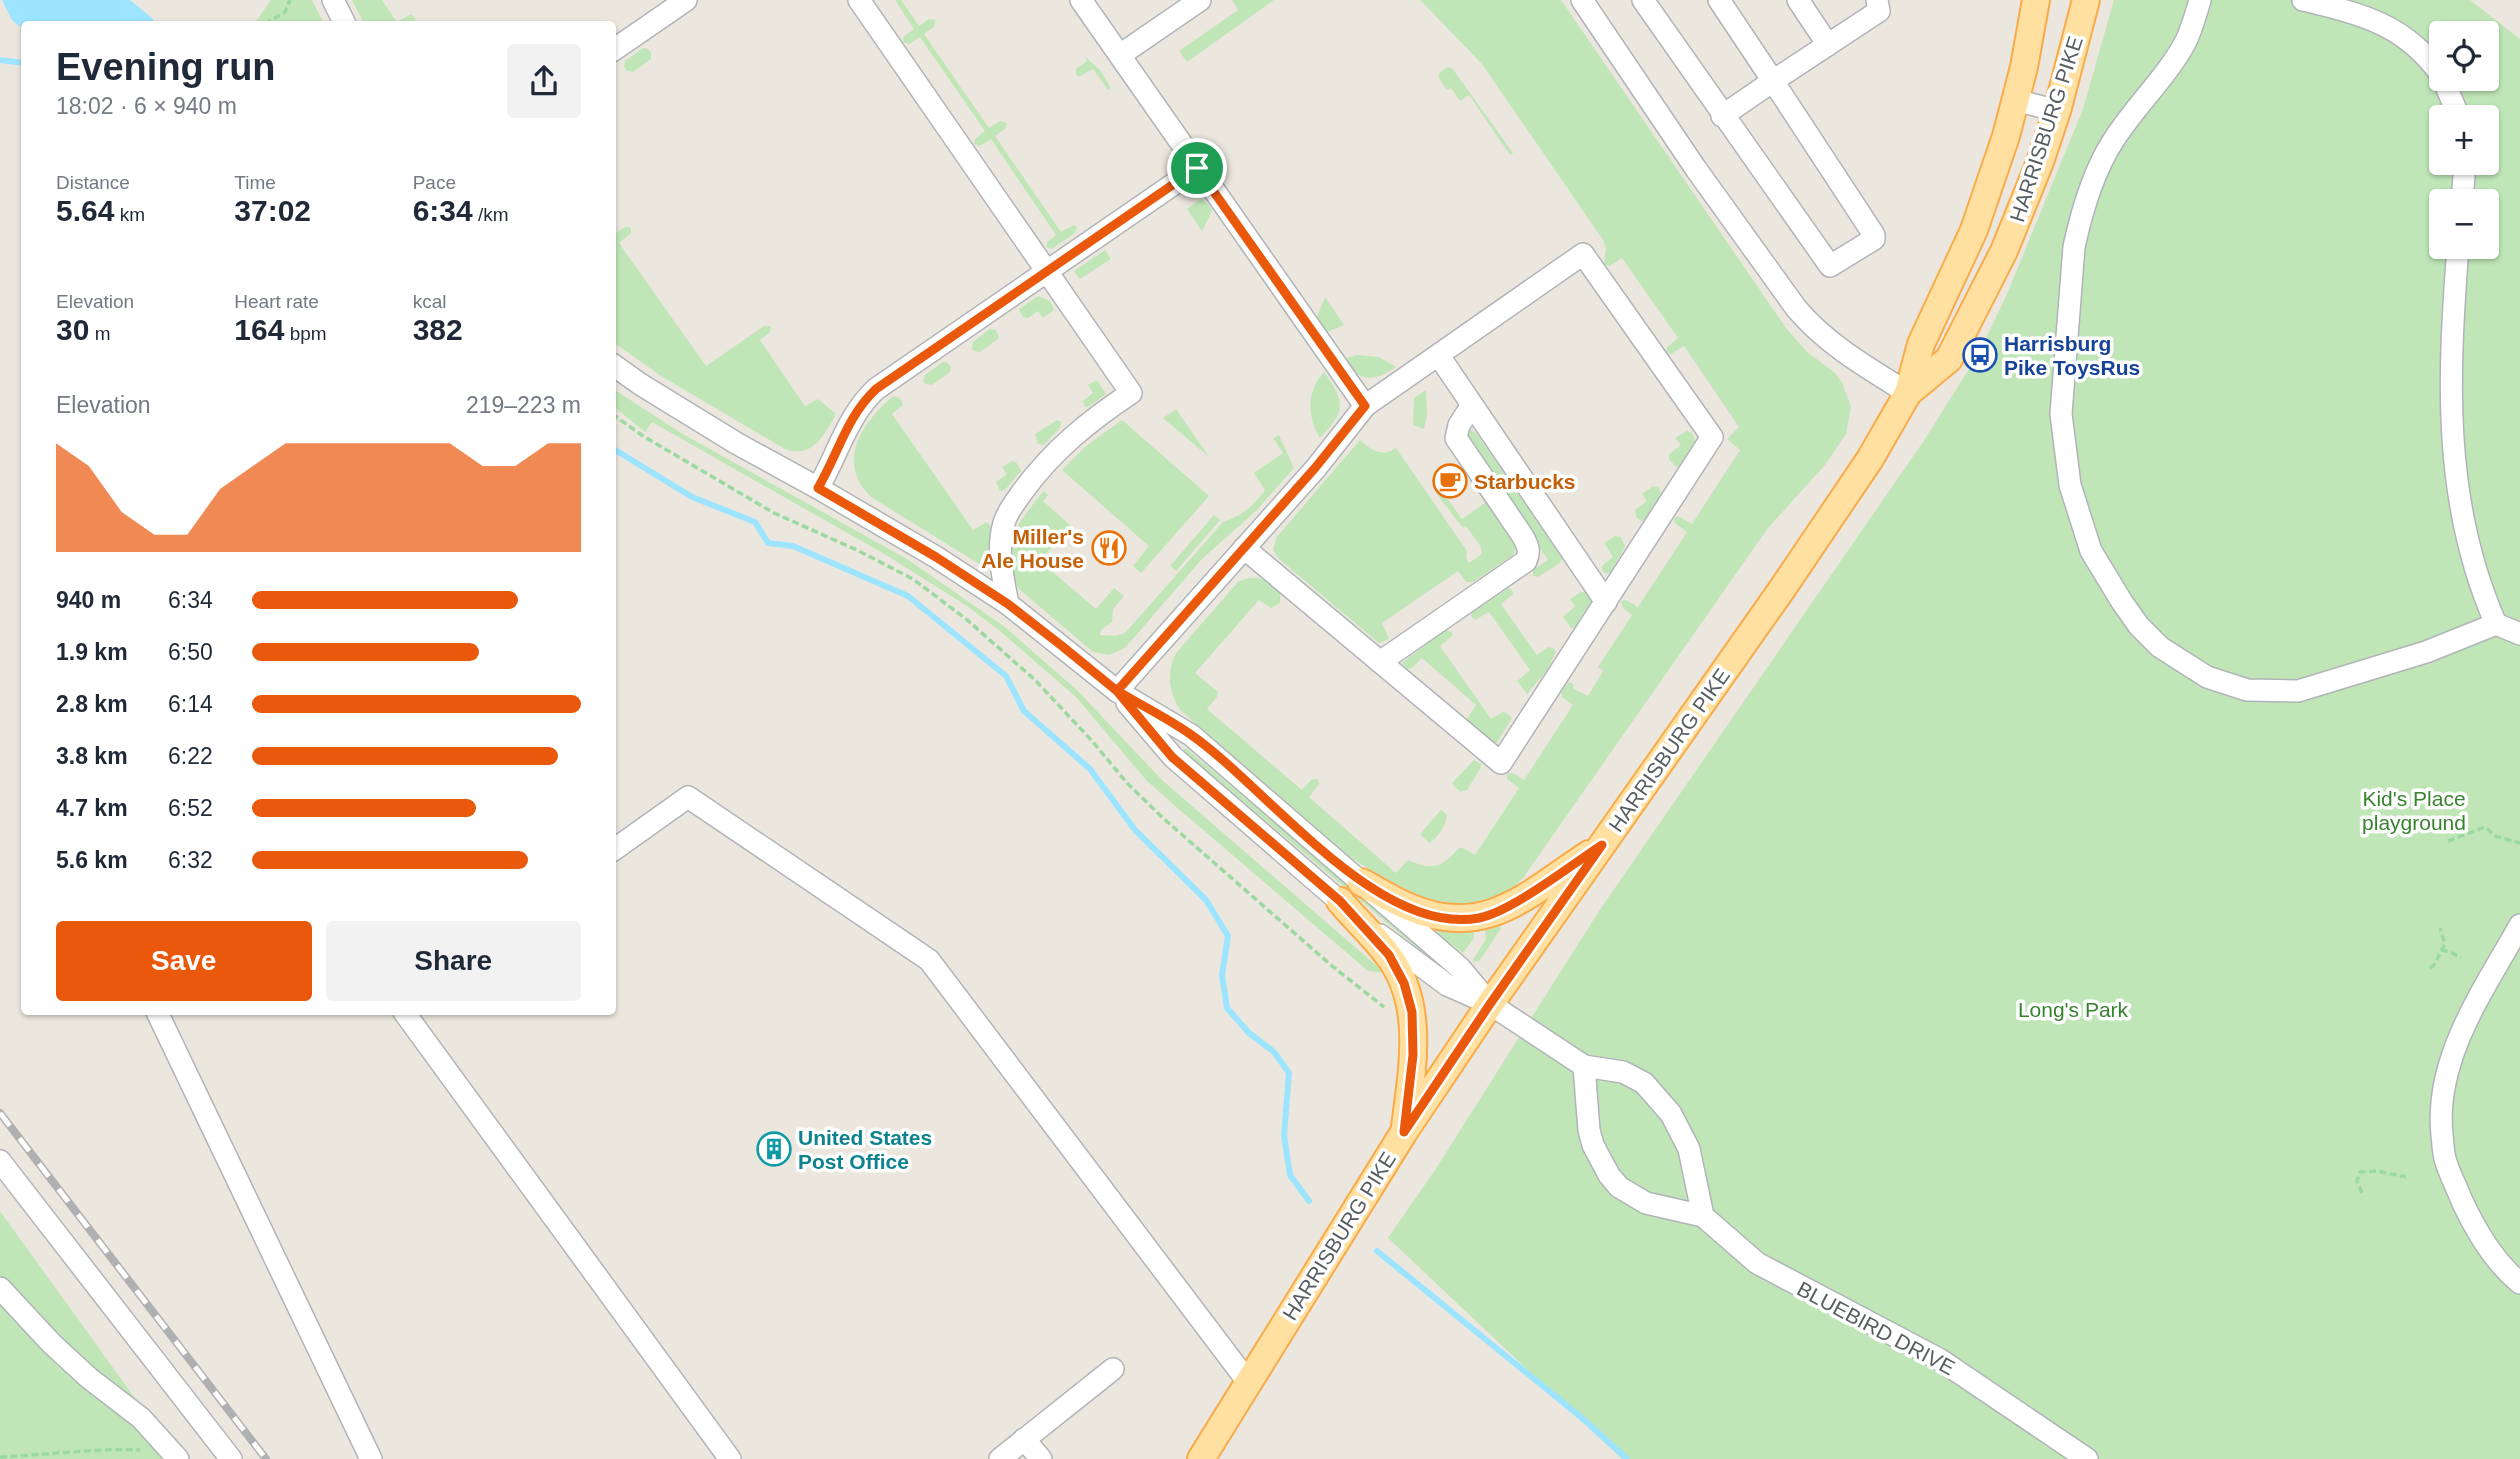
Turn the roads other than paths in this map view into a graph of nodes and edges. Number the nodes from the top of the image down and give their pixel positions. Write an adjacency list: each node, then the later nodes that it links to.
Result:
1 (333, 0): 15 (street)
2 (686, 0): 17 (street)
3 (859, 0): 26 (street)
4 (1081, 0): 18 (street)
5 (1200, 0): 18 (street)
6 (1582, 0): 29 (street)
7 (1643, 0): 23 (street)
8 (1718, 0): 20 (street)
9 (1798, 0): 16 (street)
10 (1877, 0): 16 (street)
11 (2036, 0): 21 (main road, HARRISBURG PIKE)
12 (2085, 0): 22 (main road, HARRISBURG PIKE)
13 (2200, 0): 36 (street)
14 (2303, 0): 19 (street)
15 (344, 21)
16 (1828, 45): 20 (street)
17 (616, 48)
18 (1120, 55): 24 (street)
19 (2429, 61)
20 (1773, 81): 23 (street); 23 (street)
21 (2016, 100): 22 (street); 29 (main road, HARRISBURG PIKE)
22 (2057, 111): 29 (main road, HARRISBURG PIKE)
23 (1722, 116)
24 (1197, 168): 26 (street); 31 (street)
25 (2457, 259): 36 (street)
26 (1047, 272): 32 (street); 35 (street)
27 (1439, 356): 30 (street); 31 (street); 34 (street)
28 (616, 367): 32 (street)
29 (1908, 393): 40 (main road, HARRISBURG PIKE)
30 (1472, 405): 34 (street); 38 (street)
31 (1365, 406): 33 (street)
32 (818, 488): 35 (street)
33 (1244, 548): 38 (street); 39 (street)
34 (1606, 602): 38 (street)
35 (1008, 604): 39 (street)
36 (2496, 624): 37 (street)
37 (2520, 634)
38 (1380, 662)
39 (1117, 691): 42 (street); 43 (street)
40 (1602, 845): 42 (main road); 45 (main road, HARRISBURG PIKE)
41 (616, 849): 55 (street)
42 (1361, 882): 45 (street)
43 (1340, 901): 45 (street); 49 (main road)
44 (2520, 925): 52 (street)
45 (1490, 1004): 48 (street); 49 (main road, HARRISBURG PIKE)
46 (158, 1015): 59 (street)
47 (406, 1015): 60 (street)
48 (1584, 1066): 51 (street); 51 (street, BLUEBIRD DRIVE)
49 (1404, 1132): 55 (main road, HARRISBURG PIKE)
50 (0, 1161): 58 (street)
51 (1703, 1216): 64 (street, BLUEBIRD DRIVE)
52 (2520, 1283)
53 (0, 1288): 57 (street)
54 (1113, 1369): 56 (street)
55 (1248, 1382): 63 (main road, HARRISBURG PIKE)
56 (1024, 1439): 61 (street); 62 (street)
57 (174, 1455)
58 (231, 1459)
59 (371, 1459)
60 (730, 1459)
61 (1000, 1459)
62 (1041, 1459)
63 (1201, 1459)
64 (2087, 1459)

